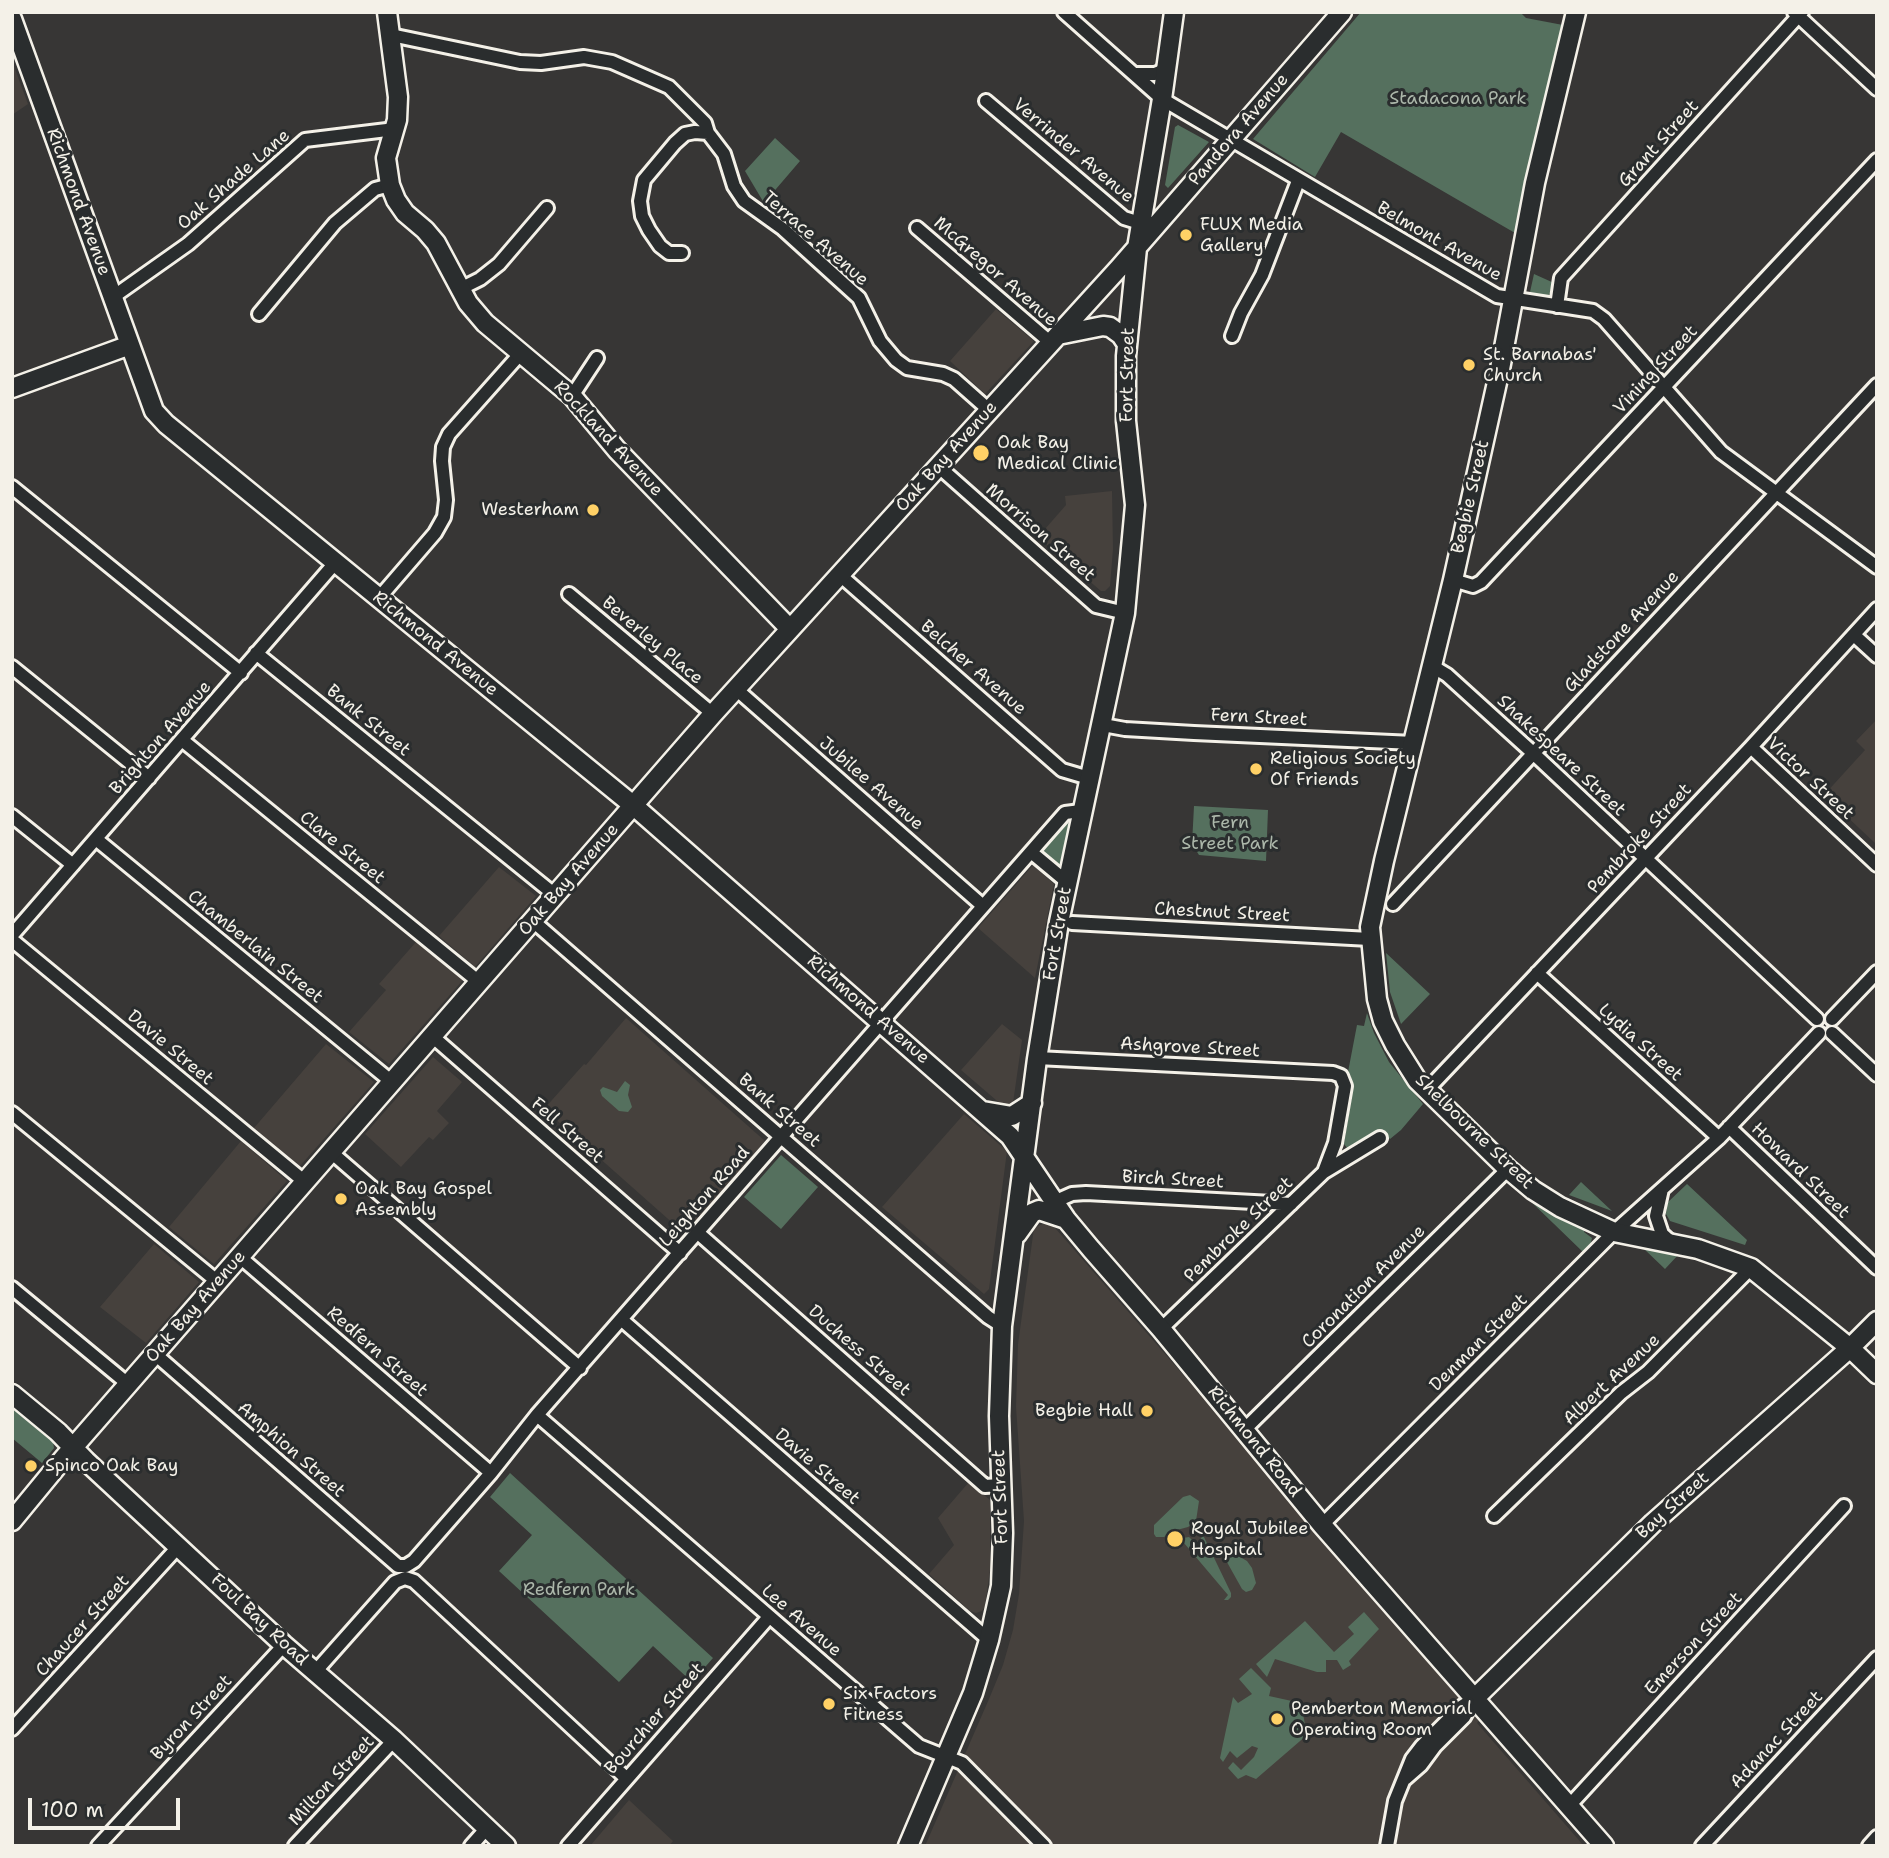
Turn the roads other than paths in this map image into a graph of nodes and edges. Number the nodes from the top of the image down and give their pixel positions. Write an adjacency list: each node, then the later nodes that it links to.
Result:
1 (387, 12): 8 (main road, Rockland Avenue)
2 (1064, 12): 10 (street, Belmont Avenue)
3 (1174, 12): 9 (main road, Fort Street)
4 (1342, 12): 16 (main road, Pandora Avenue)
5 (1576, 12): 27 (main road, Begbie Street)
6 (1798, 14): 11 (street); 28 (street, Grant Street)
7 (12, 19): 26 (main road, Richmond Avenue)
8 (391, 35): 14 (main road, Rockland Avenue); 15 (street, Terrace Avenue)
9 (1166, 63): 10 (street); 12 (main road, Fort Street)
10 (1135, 74): 12 (street, Belmont Avenue)
11 (1877, 89)
12 (1162, 99): 16 (street, Belmont Avenue); 21 (main road, Fort Street)
13 (986, 102): 21 (street, Verrinder Avenue)
14 (395, 129): 19 (main road, Rockland Avenue); 26 (street, Oak Shade Lane)
15 (708, 133): 24 (street); 40 (street, Terrace Avenue)
16 (1233, 139): 18 (street, Belmont Avenue); 23 (main road, Pandora Avenue)
17 (1877, 160): 37 (street, Vining Street)
18 (1298, 181): 27 (street, Belmont Avenue); 30 (street)
19 (390, 185): 25 (main road, Rockland Avenue); 29 (street)
20 (547, 208): 25 (street)
21 (1140, 223): 23 (main road, Fort Street)
22 (917, 228): 31 (street, McGregor Avenue)
23 (1137, 248): 31 (main road, Oak Bay Avenue); 32 (main road, Fort Street)
24 (682, 253)
25 (460, 289): 34 (main road, Rockland Avenue)
26 (113, 298): 33 (main road, Richmond Avenue)
27 (1513, 299): 28 (street, Belmont Avenue); 47 (main road, Begbie Street)
28 (1557, 306): 37 (street, Belmont Avenue)
29 (259, 314)
30 (1232, 336)
31 (1055, 339): 32 (main road); 40 (main road, Oak Bay Avenue)
32 (1127, 344): 51 (main road, Fort Street)
33 (130, 345): 38 (main road); 44 (main road, Richmond Avenue)
34 (521, 353): 39 (main road, Rockland Avenue); 49 (street)
35 (597, 358): 39 (street)
36 (1877, 385): 43 (street, Gladstone Avenue)
37 (1665, 387): 43 (street, Belmont Avenue); 47 (street, Vining Street)
38 (12, 388)
39 (572, 396): 52 (main road, Rockland Avenue)
40 (989, 410): 41 (main road, Oak Bay Avenue)
41 (938, 466): 46 (main road, Oak Bay Avenue); 51 (street, Morrison Street)
42 (12, 487): 58 (street)
43 (1775, 493): 45 (street, Belmont Avenue); 65 (street, Gladstone Avenue)
44 (335, 563): 49 (main road, Richmond Avenue); 54 (street, Brighton Avenue)
45 (1877, 566)
46 (840, 575): 52 (main road, Oak Bay Avenue); 67 (street, Belcher Avenue)
47 (1453, 580): 56 (main road, Begbie Street)
48 (569, 594): 60 (street, Beverley Place)
49 (379, 598): 68 (main road, Richmond Avenue)
50 (1877, 609): 53 (street, Pembroke Street)
51 (1125, 612): 61 (main road, Fort Street)
52 (790, 629): 59 (main road, Oak Bay Avenue)
53 (1854, 635): 55 (street); 64 (street, Pembroke Street)
54 (256, 653): 58 (street, Brighton Avenue); 77 (street, Bank Street)
55 (1877, 656)
56 (1432, 666): 63 (main road, Begbie Street); 65 (street, Shakespeare Street)
57 (12, 667): 66 (street)
58 (241, 673): 62 (street, Brighton Avenue)
59 (736, 689): 60 (main road, Oak Bay Avenue); 79 (street, Jubilee Avenue)
60 (713, 714): 68 (main road, Oak Bay Avenue)
61 (1103, 725): 63 (street, Fern Street); 67 (main road, Fort Street)
62 (182, 740): 66 (street, Brighton Avenue); 87 (street, Clare Street)
63 (1414, 743): 83 (main road, Begbie Street)
64 (1751, 747): 73 (street, Pembroke Street); 74 (street, Victor Street)
65 (1533, 753): 73 (street, Shakespeare Street); 78 (street, Gladstone Avenue)
66 (149, 778): 71 (street, Brighton Avenue)
67 (1089, 778): 69 (main road, Fort Street)
68 (634, 806): 77 (main road, Oak Bay Avenue); 88 (main road, Richmond Avenue)
69 (1081, 811): 72 (street, Leighton Road); 76 (main road, Fort Street)
70 (12, 816): 75 (street)
71 (96, 839): 75 (street, Brighton Avenue); 93 (street, Chamberlain Street)
72 (1031, 852): 76 (street); 79 (street, Leighton Road)
73 (1645, 859): 85 (street, Pembroke Street); 89 (street, Shakespeare Street)
74 (1877, 865)
75 (73, 866): 82 (street, Brighton Avenue)
76 (1067, 882): 91 (main road, Fort Street)
77 (555, 895): 80 (main road, Oak Bay Avenue)
78 (1393, 904)
79 (983, 906): 88 (street, Leighton Road)
80 (533, 921): 87 (main road, Oak Bay Avenue); 99 (street, Bank Street)
81 (1072, 923): 83 (street, Chestnut Street)
82 (12, 937): 106 (street, Davie Street)
83 (1370, 939): 86 (main road, Begbie Street)
84 (1877, 972): 89 (street, Denman Street)
85 (1537, 974): 94 (street, Pembroke Street); 101 (street, Lydia Street)
86 (1374, 980): 94 (main road, Shelbourne Street)
87 (479, 982): 90 (main road, Oak Bay Avenue)
88 (881, 1022): 96 (main road, Richmond Avenue); 99 (street, Leighton Road)
89 (1828, 1028): 92 (street); 98 (street, Denman Street)
90 (432, 1036): 93 (main road, Oak Bay Avenue); 115 (street, Fell Street)
91 (1037, 1058): 95 (main road, Fort Street); 105 (street, Ashgrove Street)
92 (1877, 1075)
93 (392, 1082): 102 (main road, Oak Bay Avenue)
94 (1426, 1091): 104 (main road, Shelbourne Street)
95 (1032, 1103): 96 (main road); 103 (main road, Fort Street)
96 (983, 1111): 103 (main road, Richmond Avenue)
97 (12, 1113): 119 (street)
98 (1730, 1127): 101 (street, Denman Street); 118 (street, Howard Street)
99 (782, 1137): 111 (street, Leighton Road); 123 (street, Bank Street)
100 (1380, 1138): 105 (street, Pembroke Street)
101 (1719, 1138): 107 (street, Denman Street)
102 (331, 1152): 106 (main road, Oak Bay Avenue); 127 (street)
103 (1026, 1156): 108 (main road, Richmond Road); 113 (main road, Fort Street)
104 (1508, 1169): 112 (main road, Shelbourne Street); 132 (street, Coronation Avenue)
105 (1324, 1172): 109 (street, Pembroke Street)
106 (305, 1182): 116 (main road, Oak Bay Avenue)
107 (1662, 1189): 112 (street, Denman Street); 114 (street)
108 (1054, 1202): 109 (street, Birch Street); 110 (main road, Richmond Road)
109 (1291, 1204): 124 (street, Pembroke Street)
110 (1066, 1219): 113 (main road); 124 (main road, Richmond Road)
111 (697, 1232): 115 (street, Leighton Road); 135 (street, Duchess Street)
112 (1614, 1232): 114 (main road, Shelbourne Street); 139 (street, Denman Street)
113 (1012, 1243): 123 (main road, Fort Street)
114 (1674, 1244): 117 (main road, Shelbourne Street)
115 (680, 1253): 121 (street, Leighton Road)
116 (240, 1257): 119 (main road, Oak Bay Avenue); 134 (street, Redfern Street)
117 (1751, 1268): 125 (main road, Shelbourne Street); 137 (street, Albert Avenue)
118 (1877, 1268)
119 (218, 1282): 126 (main road, Oak Bay Avenue)
120 (12, 1288): 129 (street)
121 (622, 1320): 127 (street, Leighton Road); 143 (street, Davie Street)
122 (1877, 1321): 125 (main road, Bay Street)
123 (1002, 1326): 135 (main road, Fort Street)
124 (1161, 1329): 132 (main road, Richmond Road)
125 (1850, 1348): 128 (main road, Shelbourne Street); 147 (main road, Bay Street)
126 (155, 1354): 129 (main road, Oak Bay Avenue); 141 (street, Amphion Street)
127 (580, 1368): 131 (street, Leighton Road)
128 (1877, 1374)
129 (128, 1384): 133 (main road, Oak Bay Avenue)
130 (12, 1394): 133 (main road, Foul Bay Road)
131 (537, 1415): 134 (street, Leighton Road); 142 (street, Lee Avenue)
132 (1244, 1430): 139 (main road, Richmond Road)
133 (73, 1448): 138 (main road, Oak Bay Avenue); 140 (main road, Foul Bay Road)
134 (491, 1473): 141 (street, Leighton Road)
135 (1001, 1485): 143 (main road, Fort Street)
136 (1844, 1506): 152 (street, Emerson Street)
137 (1494, 1516)
138 (12, 1521)
139 (1322, 1525): 147 (main road, Richmond Road)
140 (179, 1546): 144 (main road, Foul Bay Road); 148 (street, Chaucer Street)
141 (405, 1572): 146 (street, Leighton Road); 151 (street, Amphion Street)
142 (769, 1617): 150 (street, Lee Avenue); 151 (street, Bourchier Street)
143 (989, 1640): 150 (main road, Fort Street)
144 (284, 1645): 146 (main road, Foul Bay Road); 155 (street, Byron Street)
145 (1877, 1658): 164 (street, Adanac Street)
146 (315, 1672): 149 (main road, Foul Bay Road)
147 (1475, 1698): 152 (main road, Richmond Road); 162 (street, Bay Street)
148 (12, 1729)
149 (394, 1740): 153 (main road, Foul Bay Road); 156 (street, Milton Street)
150 (947, 1757): 160 (main road, Fort Street); 161 (street, Lee Avenue)
151 (626, 1778): 159 (street, Bourchier Street)
152 (1569, 1806): 163 (main road, Richmond Road)
153 (487, 1828): 157 (street); 158 (main road, Foul Bay Road)
154 (1877, 1837): 165 (street)
155 (98, 1846)
156 (295, 1846)
157 (471, 1846)
158 (506, 1846)
159 (568, 1846)
160 (908, 1846)
161 (1044, 1846)
162 (1387, 1846)
163 (1604, 1846)
164 (1702, 1846)
165 (1869, 1846)

